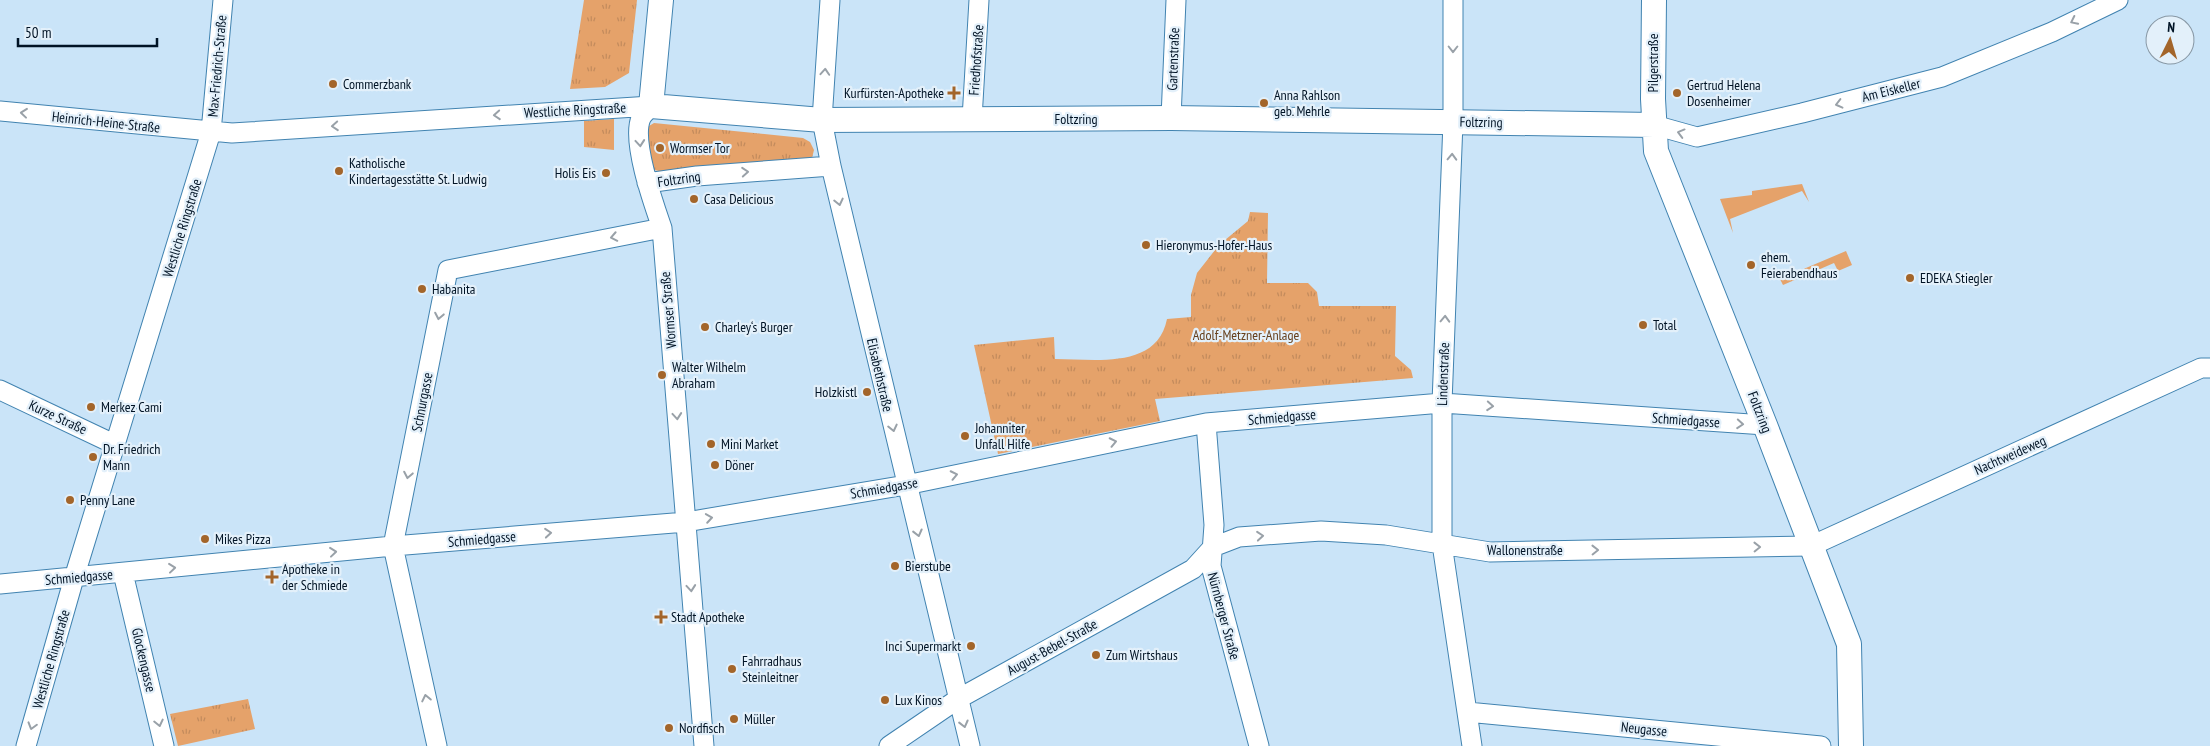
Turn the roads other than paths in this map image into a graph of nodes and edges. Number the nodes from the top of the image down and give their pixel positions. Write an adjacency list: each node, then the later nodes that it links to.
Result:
1 (222, 0): 16 (street, Max-Friedrich-Straße)
2 (661, 0): 9 (street, Wormser Straße)
3 (830, 0): 13 (street, Elisabethstraße, one-way to 3)
4 (979, 0): 12 (street, Friedhofstraße)
5 (1176, 0): 11 (street, Gartenstraße)
6 (1453, 0): 14 (street, Lindenstraße, one-way to 14)
7 (1654, 0): 15 (street, Pilgerstraße)
8 (2118, 0): 15 (street, Am Eiskeller, one-way to 15)
9 (651, 106): 13 (street, Foltzring); 16 (street, Westliche Ringstraße, one-way to 16); 18 (street, Wormser Straße, one-way to 18)
10 (0, 111): 16 (street, Heinrich-Heine-Straße, one-way to 10)
11 (1171, 118): 12 (street, Foltzring); 14 (street, Foltzring)
12 (972, 119): 13 (street, Foltzring)
13 (822, 120): 17 (street, Elisabethstraße)
14 (1453, 122): 15 (street, Foltzring); 22 (street, Lindenstraße, one-way to 14)
15 (1654, 125): 24 (street, Foltzring)
16 (212, 132): 25 (street, Westliche Ringstraße)
17 (831, 166): 18 (street, Foltzring, one-way to 17); 26 (street, Elisabethstraße, one-way to 26)
18 (647, 183): 19 (street, Wormser Straße)
19 (662, 228): 27 (street, Wormser Straße, one-way to 27); 29 (street, Schnurgasse, one-way to 29)
20 (2210, 368): 30 (street, Nachtweideweg)
21 (0, 390): 25 (street, Kurze Straße)
22 (1442, 403): 23 (street, Schmiedgasse); 24 (street, Schmiedgasse, one-way to 24); 28 (street, Lindenstraße)
23 (1206, 423): 26 (street, Schmiedgasse, one-way to 23); 31 (street, Nürnberger Straße)
24 (1765, 425): 30 (street, Foltzring)
25 (116, 445): 33 (street, Westliche Ringstraße)
26 (906, 485): 27 (street, Schmiedgasse, one-way to 26); 35 (street, Elisabethstraße, one-way to 35)
27 (686, 522): 29 (street, Schmiedgasse, one-way to 27); 40 (street, Wormser Straße, one-way to 40)
28 (1442, 544): 30 (street, Wallonenstraße, one-way to 30); 31 (street, Wallonenstraße, one-way to 28); 36 (street, Lindenstraße)
29 (393, 546): 32 (street, Schmiedgasse, one-way to 29); 39 (street, Schnurgasse, one-way to 29)
30 (1811, 546): 46 (street, Foltzring)
31 (1213, 547): 35 (street, August-Bebel-Straße); 43 (street, Nürnberger Straße)
32 (123, 573): 33 (street, Schmiedgasse); 38 (street, Glockengasse, one-way to 38)
33 (74, 578): 34 (street, Schmiedgasse); 37 (street, Westliche Ringstraße, one-way to 37)
34 (0, 584)
35 (958, 699): 41 (street, August-Bebel-Straße); 42 (street, Elisabethstraße, one-way to 42)
36 (1467, 712): 44 (street, Lindenstraße); 45 (street, Neugasse)
37 (26, 746)
38 (164, 746)
39 (437, 746)
40 (704, 746)
41 (889, 746)
42 (970, 746)
43 (1259, 746)
44 (1472, 746)
45 (1821, 746)
46 (1852, 746)

